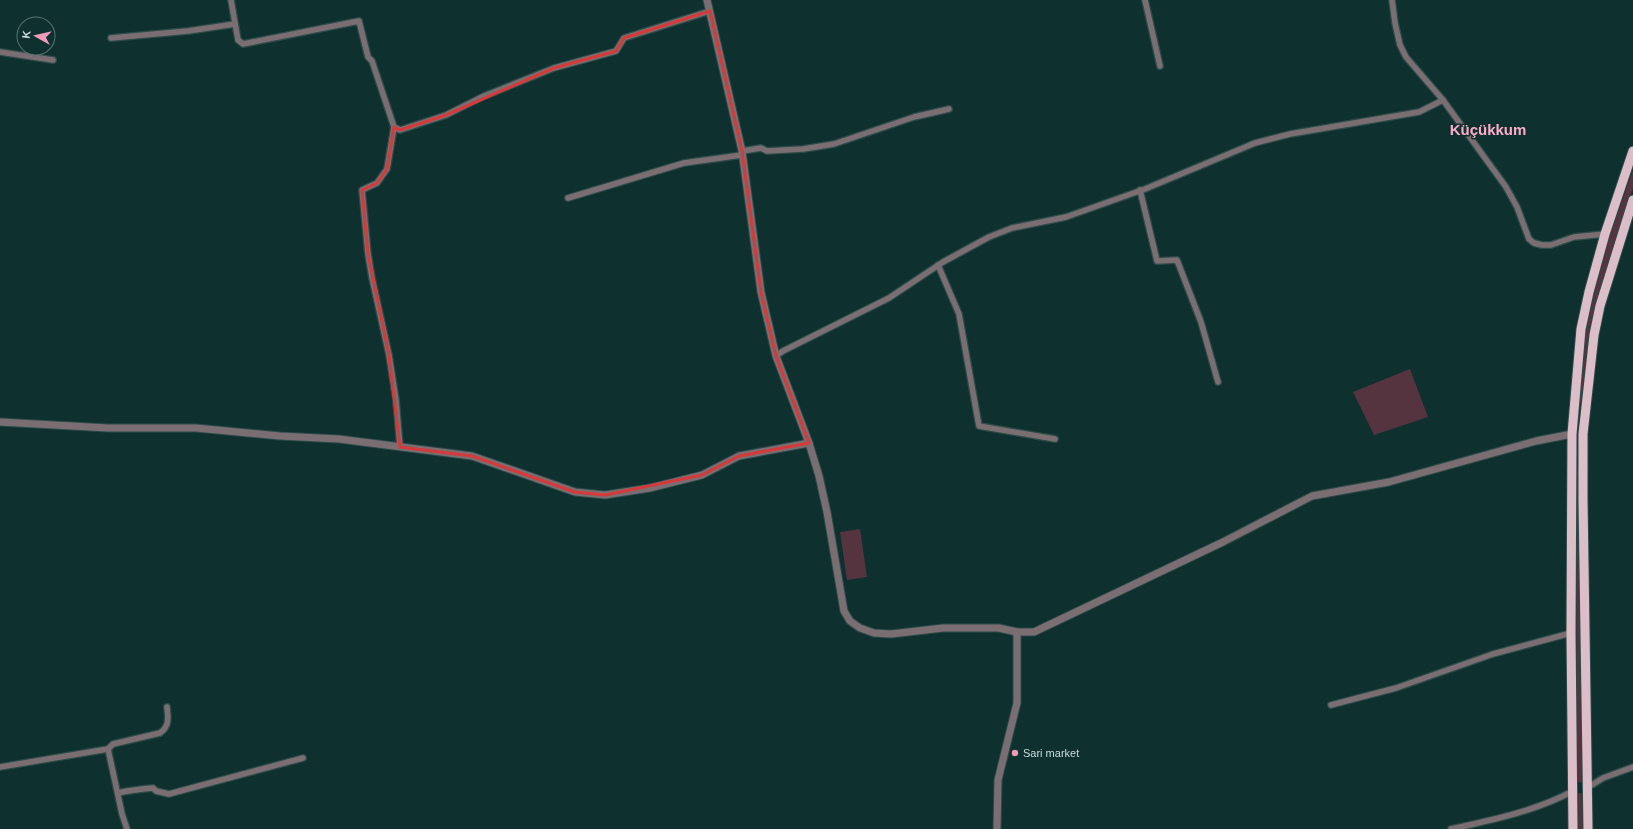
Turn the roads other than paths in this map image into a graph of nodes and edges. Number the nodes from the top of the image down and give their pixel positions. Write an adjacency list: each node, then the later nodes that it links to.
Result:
1 (231, 0): 6 (street)
2 (707, 0): 5 (street)
3 (1146, 0): 10 (street)
4 (1392, 0): 11 (street)
5 (710, 11): 13 (street); 15 (street)
6 (235, 24): 7 (street); 13 (street)
7 (111, 38)
8 (0, 52): 9 (street)
9 (53, 60)
10 (1160, 66)
11 (1444, 100): 16 (street); 19 (street)
12 (949, 109): 15 (street)
13 (394, 127): 28 (street)
14 (1633, 151): 19 (highway)
15 (742, 153): 17 (street); 21 (street)
16 (1140, 190): 20 (street); 22 (street)
17 (568, 198)
18 (1633, 200): 25 (highway)
19 (1605, 234): 24 (highway)
20 (938, 265): 21 (street); 26 (street)
21 (776, 356): 27 (street)
22 (1218, 382)
23 (0, 422): 28 (street)
24 (1572, 434): 25 (highway); 29 (street); 30 (highway)
25 (1583, 434): 37 (highway)
26 (1056, 439)
27 (809, 443): 28 (street); 29 (street)
28 (400, 447)
29 (1017, 632): 41 (street)
30 (1571, 633): 31 (street); 38 (highway)
31 (1330, 705)
32 (167, 707): 33 (street)
33 (108, 748): 35 (street); 39 (street)
34 (303, 758): 39 (street)
35 (0, 767)
36 (1633, 768): 37 (street)
37 (1587, 788): 44 (highway)
38 (1573, 791): 42 (street); 43 (highway)
39 (118, 793): 40 (street)
40 (127, 829)
41 (997, 829)
42 (1451, 829)
43 (1573, 829)
44 (1588, 829)

